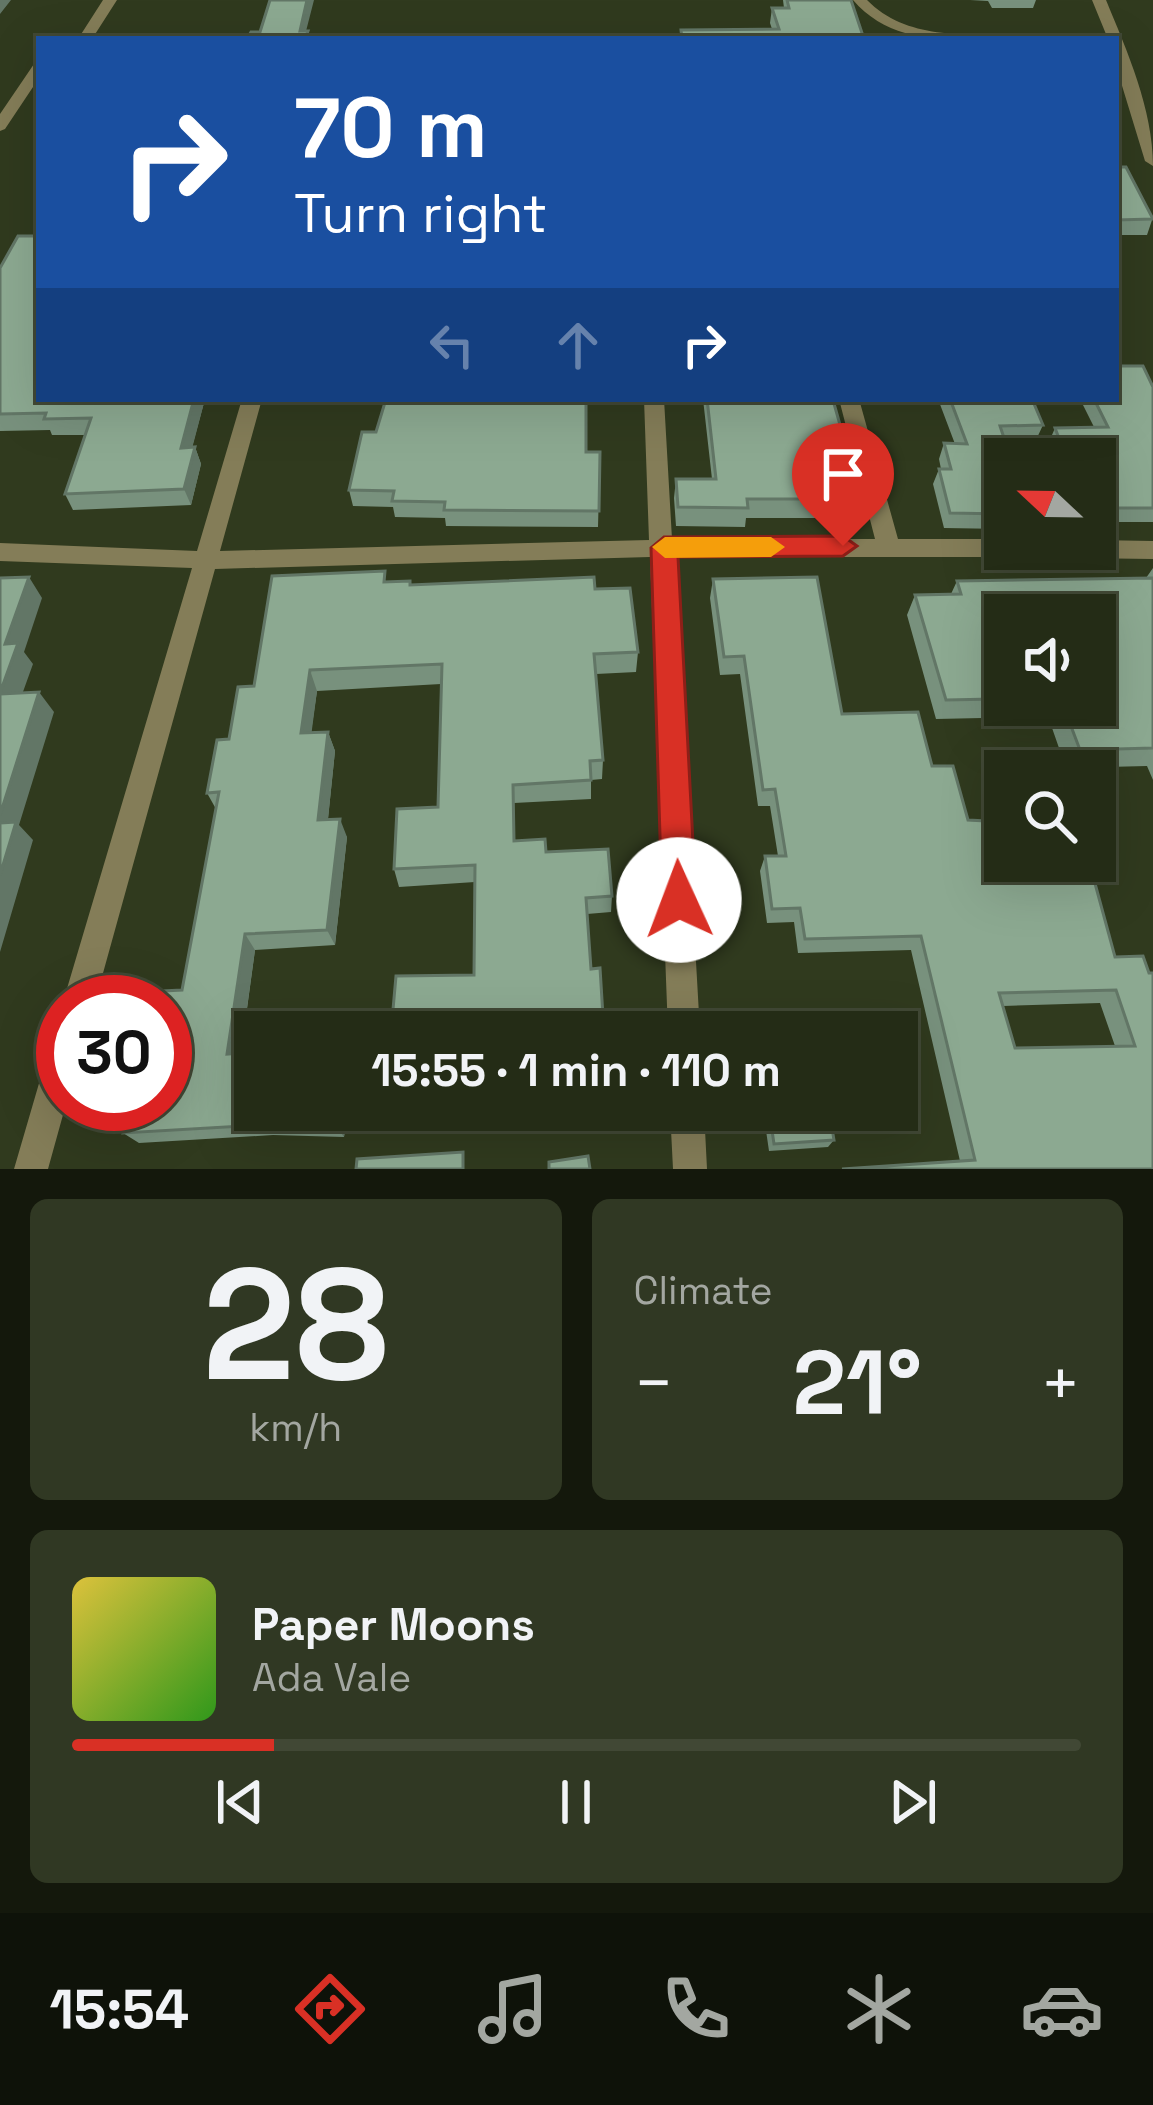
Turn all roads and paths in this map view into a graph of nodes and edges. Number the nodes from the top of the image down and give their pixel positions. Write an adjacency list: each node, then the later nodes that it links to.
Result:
1 (110, 0): 4 (street)
2 (860, 0): 5 (street)
3 (1099, 0): 6 (street)
4 (88, 36)
5 (946, 36)
6 (1113, 36)
7 (1119, 54): 10 (street)
8 (36, 71): 9 (street)
9 (0, 125)
10 (1153, 161)
11 (251, 402): 20 (street)
12 (654, 402): 15 (street)
13 (850, 402): 14 (street)
14 (888, 546): 15 (street); 16 (street)
15 (664, 548): 20 (street); 22 (street)
16 (984, 548)
17 (1116, 550): 18 (street)
18 (1153, 550)
19 (0, 552): 20 (street)
20 (206, 560): 21 (street)
21 (87, 975)
22 (683, 1011)
23 (42, 1131): 25 (street)
24 (688, 1131): 26 (street)
25 (31, 1169)
26 (690, 1169)

